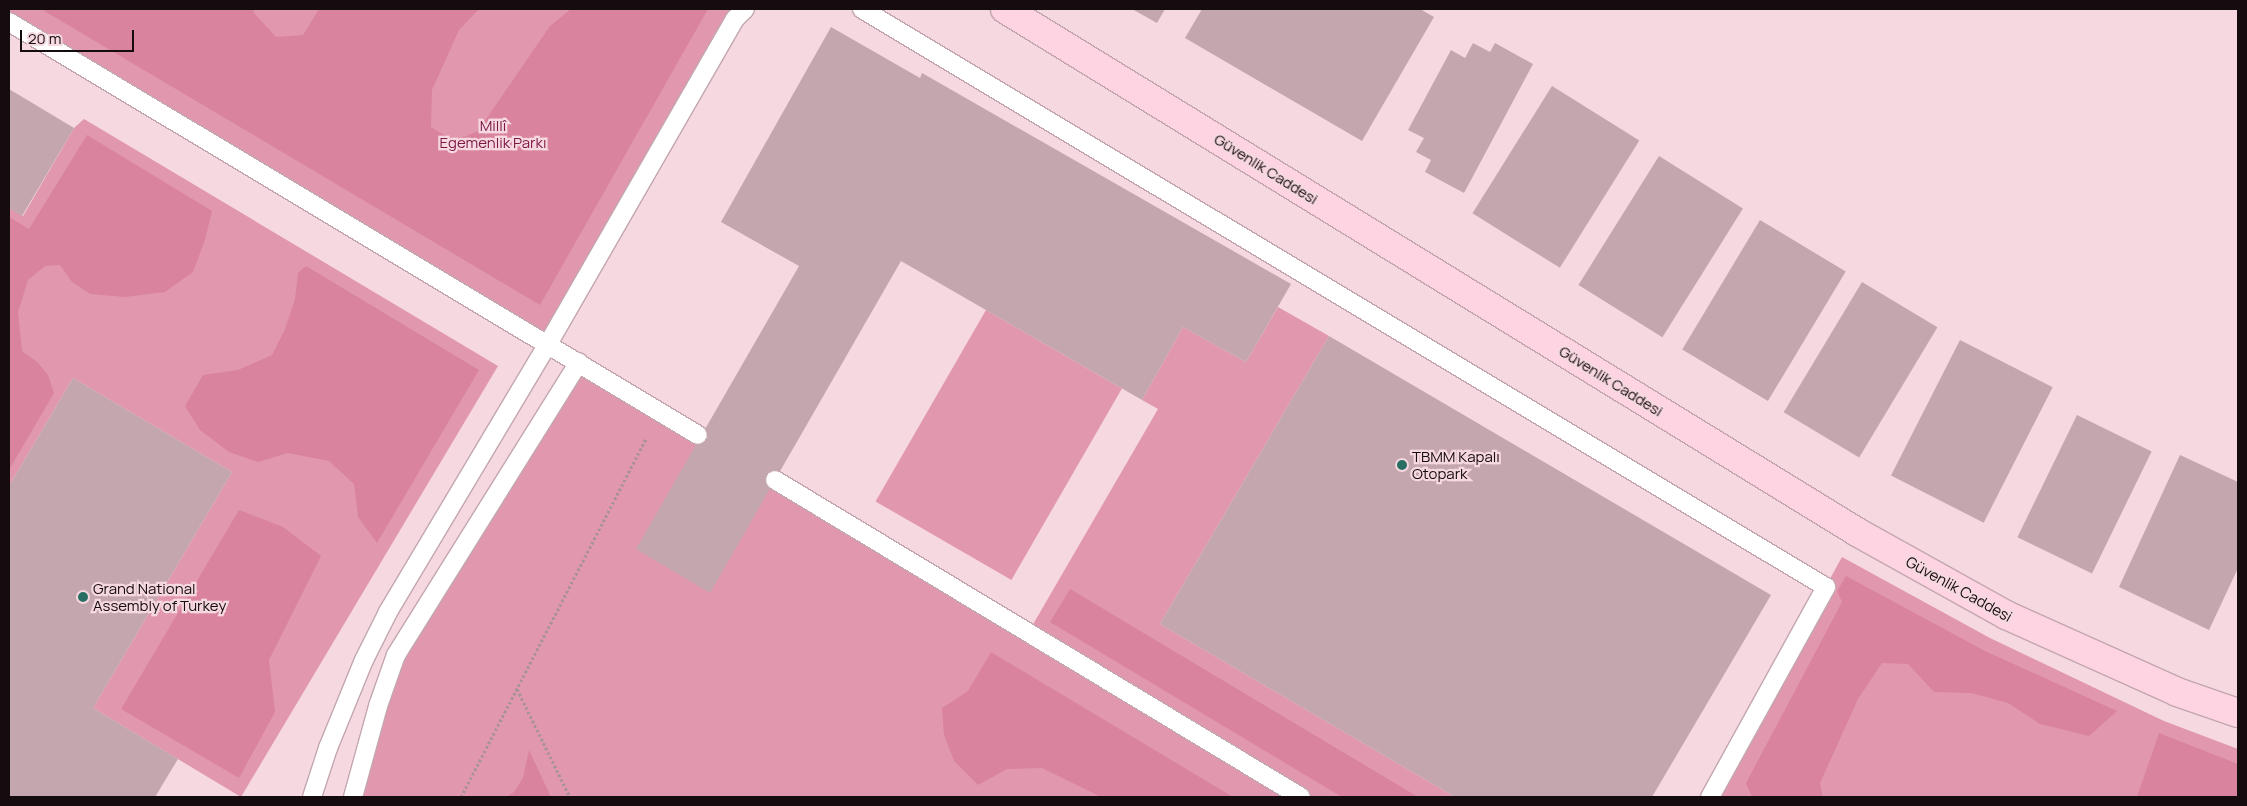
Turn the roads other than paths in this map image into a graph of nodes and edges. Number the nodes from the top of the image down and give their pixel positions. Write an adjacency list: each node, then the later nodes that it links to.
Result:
1 (745, 9): 5 (lane)
2 (862, 9): 13 (lane)
3 (1005, 9): 9 (main road, Güvenlik Caddesi)
4 (9, 22): 5 (lane)
5 (548, 344): 6 (lane); 10 (lane)
6 (579, 362): 7 (lane); 11 (lane)
7 (698, 435)
8 (775, 480): 12 (lane)
9 (2238, 714)
10 (312, 797)
11 (354, 797)
12 (1301, 797)
13 (1710, 797)

